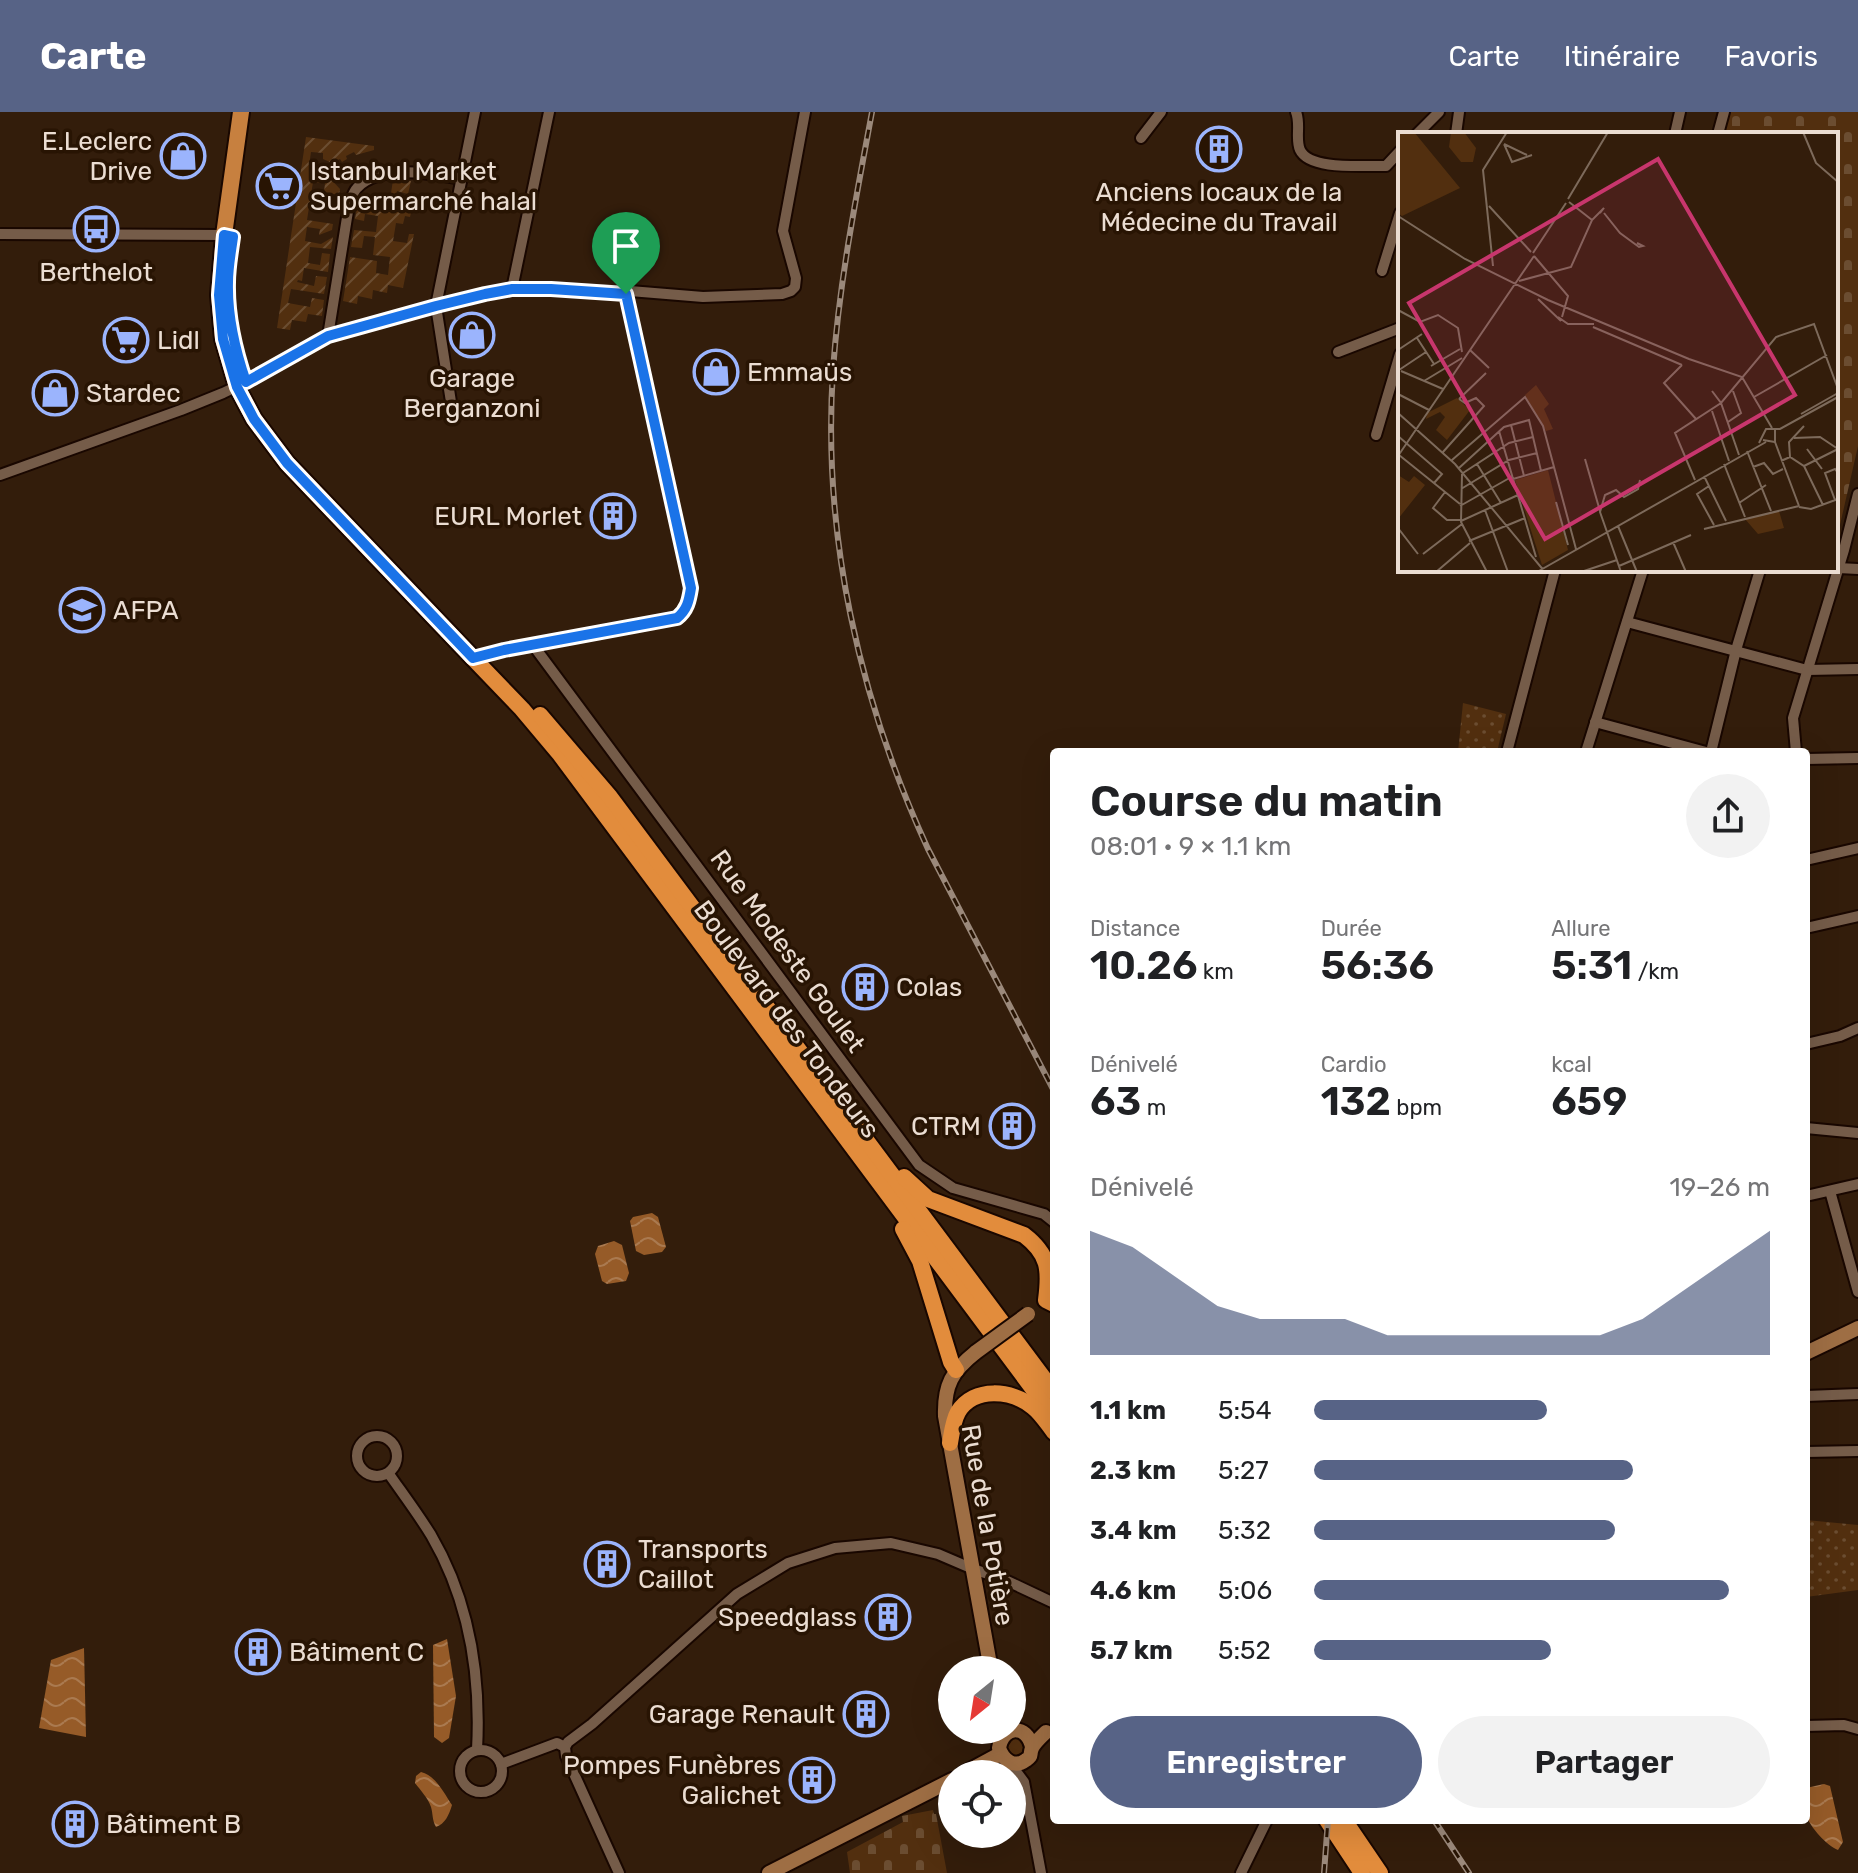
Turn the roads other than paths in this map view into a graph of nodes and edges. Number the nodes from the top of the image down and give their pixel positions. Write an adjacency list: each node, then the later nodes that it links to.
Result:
1 (241, 112): 21 (main road)
2 (249, 112): 21 (main road)
3 (475, 112): 18 (street)
4 (549, 112): 23 (street)
5 (805, 112): 24 (street)
6 (1161, 112): 16 (street)
7 (1296, 112): 17 (street)
8 (1439, 112): 12 (street)
9 (1459, 112): 13 (street)
10 (1680, 112): 14 (street)
11 (1724, 112): 15 (street)
12 (1419, 132)
13 (1456, 132)
14 (1675, 132)
15 (1719, 132)
16 (1141, 138)
17 (1398, 153)
18 (462, 179): 25 (street); 27 (street)
19 (1398, 219): 22 (street)
20 (0, 234): 21 (street)
21 (228, 236): 30 (main road)
22 (1382, 271)
23 (512, 289): 24 (street); 25 (street)
24 (626, 294): 43 (street)
25 (436, 306): 27 (street); 31 (street)
26 (1398, 329): 28 (street)
27 (328, 336): 30 (street)
28 (1338, 352)
29 (1398, 361): 32 (street)
30 (241, 385): 33 (street); 45 (main road)
31 (451, 402)
32 (1376, 435)
33 (0, 475)
34 (1858, 494): 35 (street)
35 (1840, 549): 36 (street)
36 (1838, 568): 37 (street)
37 (1858, 569)
38 (1554, 572): 49 (street)
39 (1642, 572): 42 (street)
40 (1759, 572): 44 (street)
41 (1837, 572): 47 (street)
42 (1627, 622): 44 (street); 48 (street)
43 (533, 645): 45 (street); 69 (street, Rue Modeste Goulet)
44 (1736, 650): 47 (street); 52 (street)
45 (478, 656): 60 (highway, Boulevard des Tondeurs); 63 (highway, Boulevard des Tondeurs)
46 (1858, 669): 47 (street)
47 (1807, 670): 53 (street)
48 (1595, 722): 50 (street); 51 (street)
49 (1508, 748)
50 (1587, 748)
51 (1693, 748)
52 (1709, 748)
53 (1796, 748)
54 (1858, 758): 55 (street)
55 (1810, 759)
56 (1858, 848): 57 (street)
57 (1810, 859)
58 (1858, 916): 59 (street)
59 (1810, 927)
60 (743, 974): 70 (highway); 76 (highway, Boulevard des Tondeurs)
61 (1858, 1028): 62 (street)
62 (1810, 1043)
63 (830, 1117): 75 (highway); 79 (highway, Boulevard des Tondeurs)
64 (1810, 1128): 65 (street)
65 (1858, 1133)
66 (1858, 1184): 67 (street)
67 (1830, 1191): 68 (street); 71 (street)
68 (1810, 1195)
69 (1050, 1219)
70 (1050, 1289)
71 (1858, 1292)
72 (1050, 1300): 75 (main road, bridge)
73 (1858, 1328): 74 (main road)
74 (1810, 1351)
75 (956, 1370): 81 (main road, Rue de la Potière)
76 (1050, 1387)
77 (1858, 1394): 78 (street)
78 (1810, 1396)
79 (1050, 1412)
80 (1050, 1427): 81 (highway)
81 (950, 1443): 85 (main road, Rue de la Potière)
82 (1858, 1451): 83 (street)
83 (1810, 1452)
84 (389, 1474): 84 (street); 95 (street)
85 (973, 1569): 86 (street); 87 (main road, Rue de la Potière); 93 (street)
86 (1050, 1601)
87 (989, 1656)
88 (1810, 1726): 89 (street)
89 (1858, 1729)
90 (1050, 1730): 94 (main road)
91 (1026, 1741): 94 (main road)
92 (999, 1744): 96 (main road)
93 (565, 1747): 98 (street); 105 (street)
94 (1030, 1747): 96 (main road); 99 (street)
95 (477, 1750): 98 (street); 98 (street)
96 (1005, 1758): 97 (main road)
97 (1000, 1760)
98 (501, 1764)
99 (1026, 1770)
100 (938, 1787): 106 (main road)
101 (1026, 1793): 107 (street)
102 (1265, 1824): 108 (street)
103 (1330, 1824): 109 (highway)
104 (1347, 1824): 110 (highway)
105 (619, 1873)
106 (769, 1873)
107 (1041, 1873)
108 (1241, 1873)
109 (1362, 1873)
110 (1380, 1873)

